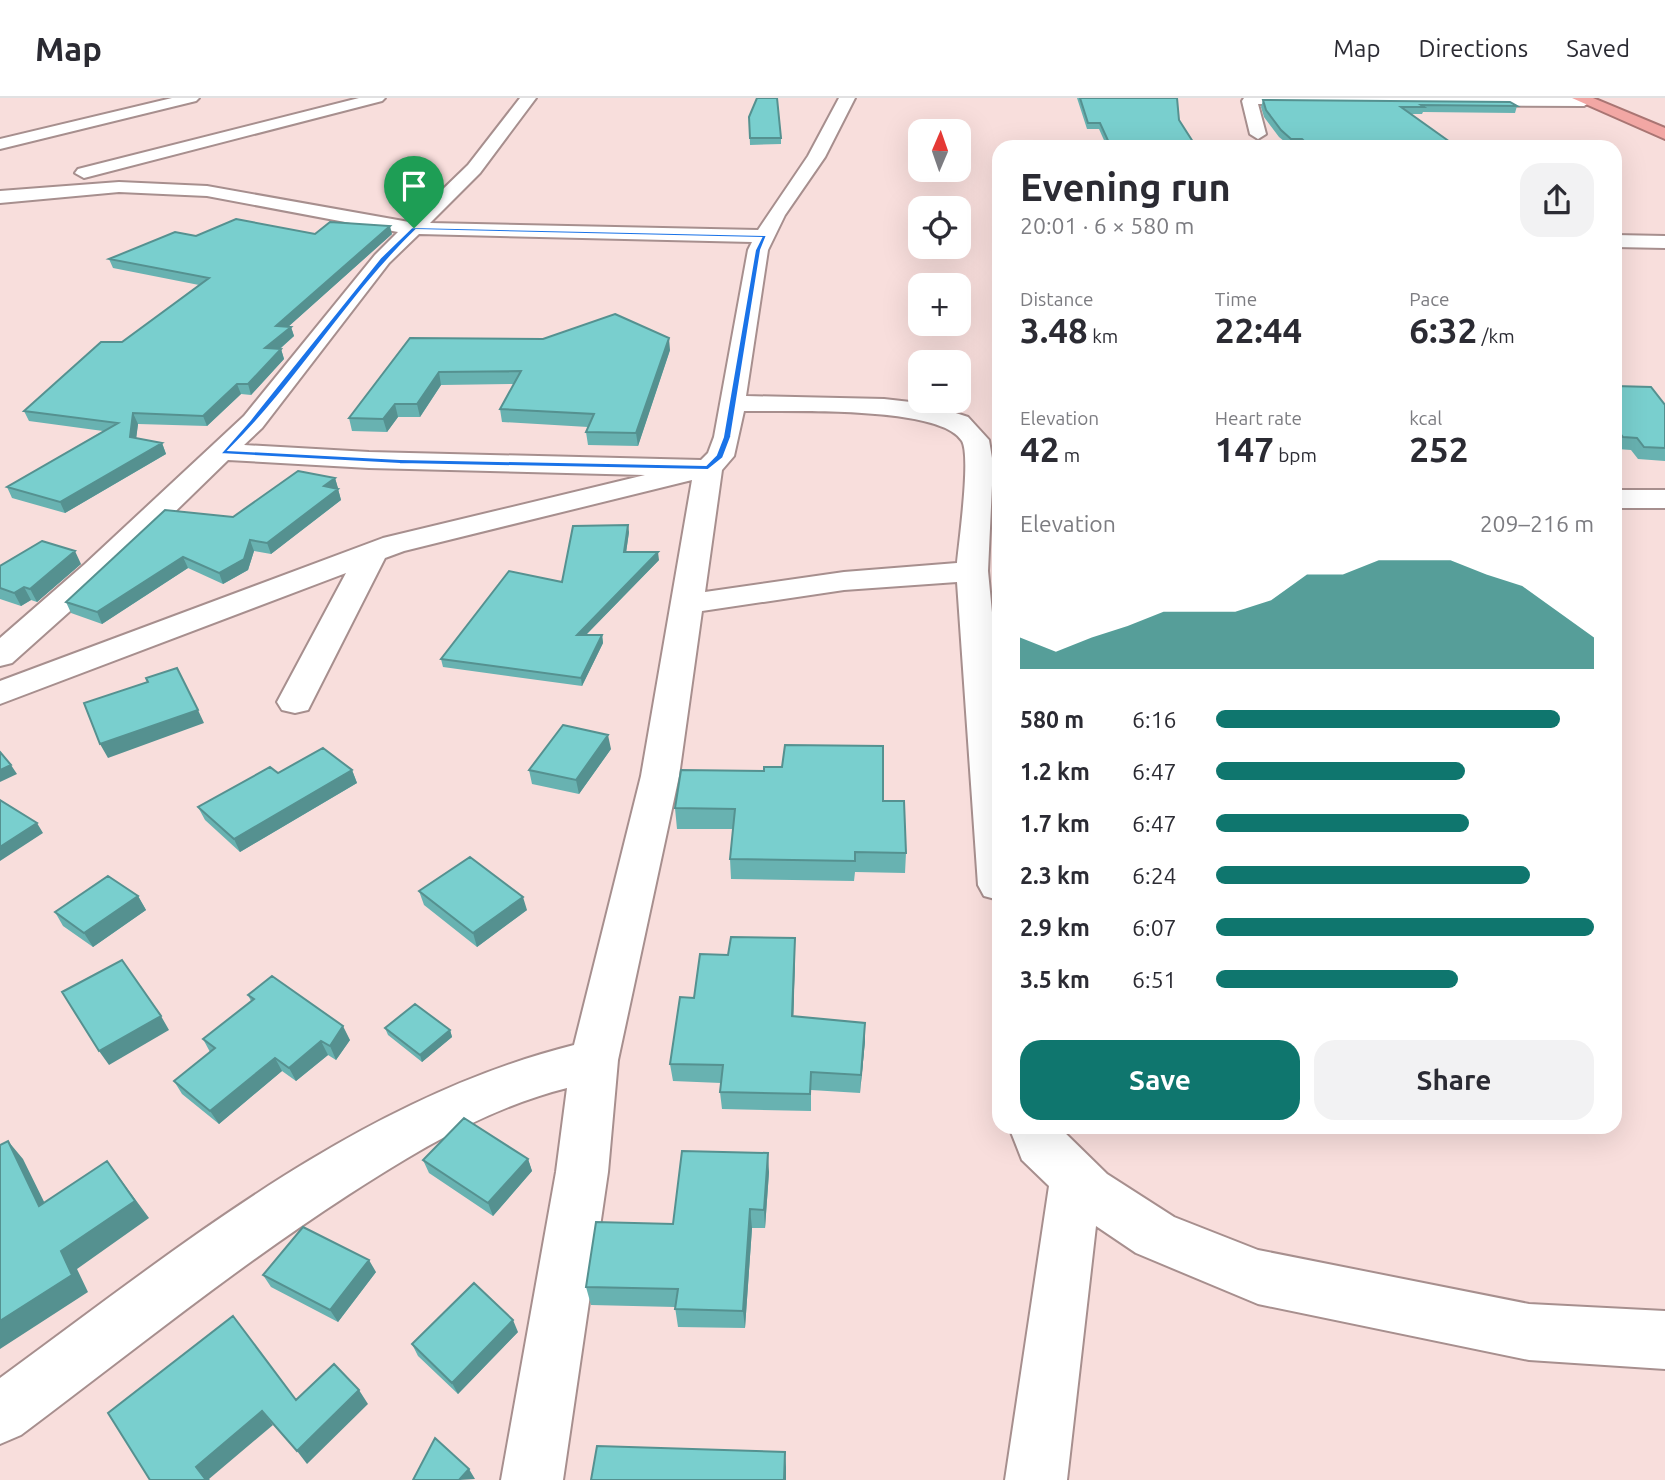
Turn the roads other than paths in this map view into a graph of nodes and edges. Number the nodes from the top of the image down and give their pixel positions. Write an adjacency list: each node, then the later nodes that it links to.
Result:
1 (191, 98): 8 (street)
2 (377, 98): 9 (street)
3 (528, 98): 10 (street)
4 (847, 98): 11 (street)
5 (1582, 99): 6 (street); 7 (highway)
6 (1258, 134)
7 (1665, 134)
8 (0, 144)
9 (0, 194): 10 (street)
10 (414, 228): 11 (street); 15 (street)
11 (765, 236): 14 (street)
12 (1622, 241): 13 (street)
13 (1665, 242)
14 (732, 403): 16 (street); 20 (street)
15 (222, 452): 16 (street); 22 (street)
16 (708, 468): 19 (street); 21 (street)
17 (1622, 499): 18 (street)
18 (1665, 499)
19 (372, 553): 23 (street); 24 (street)
20 (972, 571): 21 (street); 25 (street)
21 (686, 604): 26 (street)
22 (0, 656)
23 (5, 682)
24 (295, 702)
25 (992, 804)
26 (594, 1060): 30 (street); 31 (street)
27 (1036, 1134): 28 (street)
28 (1076, 1178): 29 (street); 32 (street)
29 (1665, 1340)
30 (0, 1414)
31 (532, 1480)
32 (1036, 1480)

